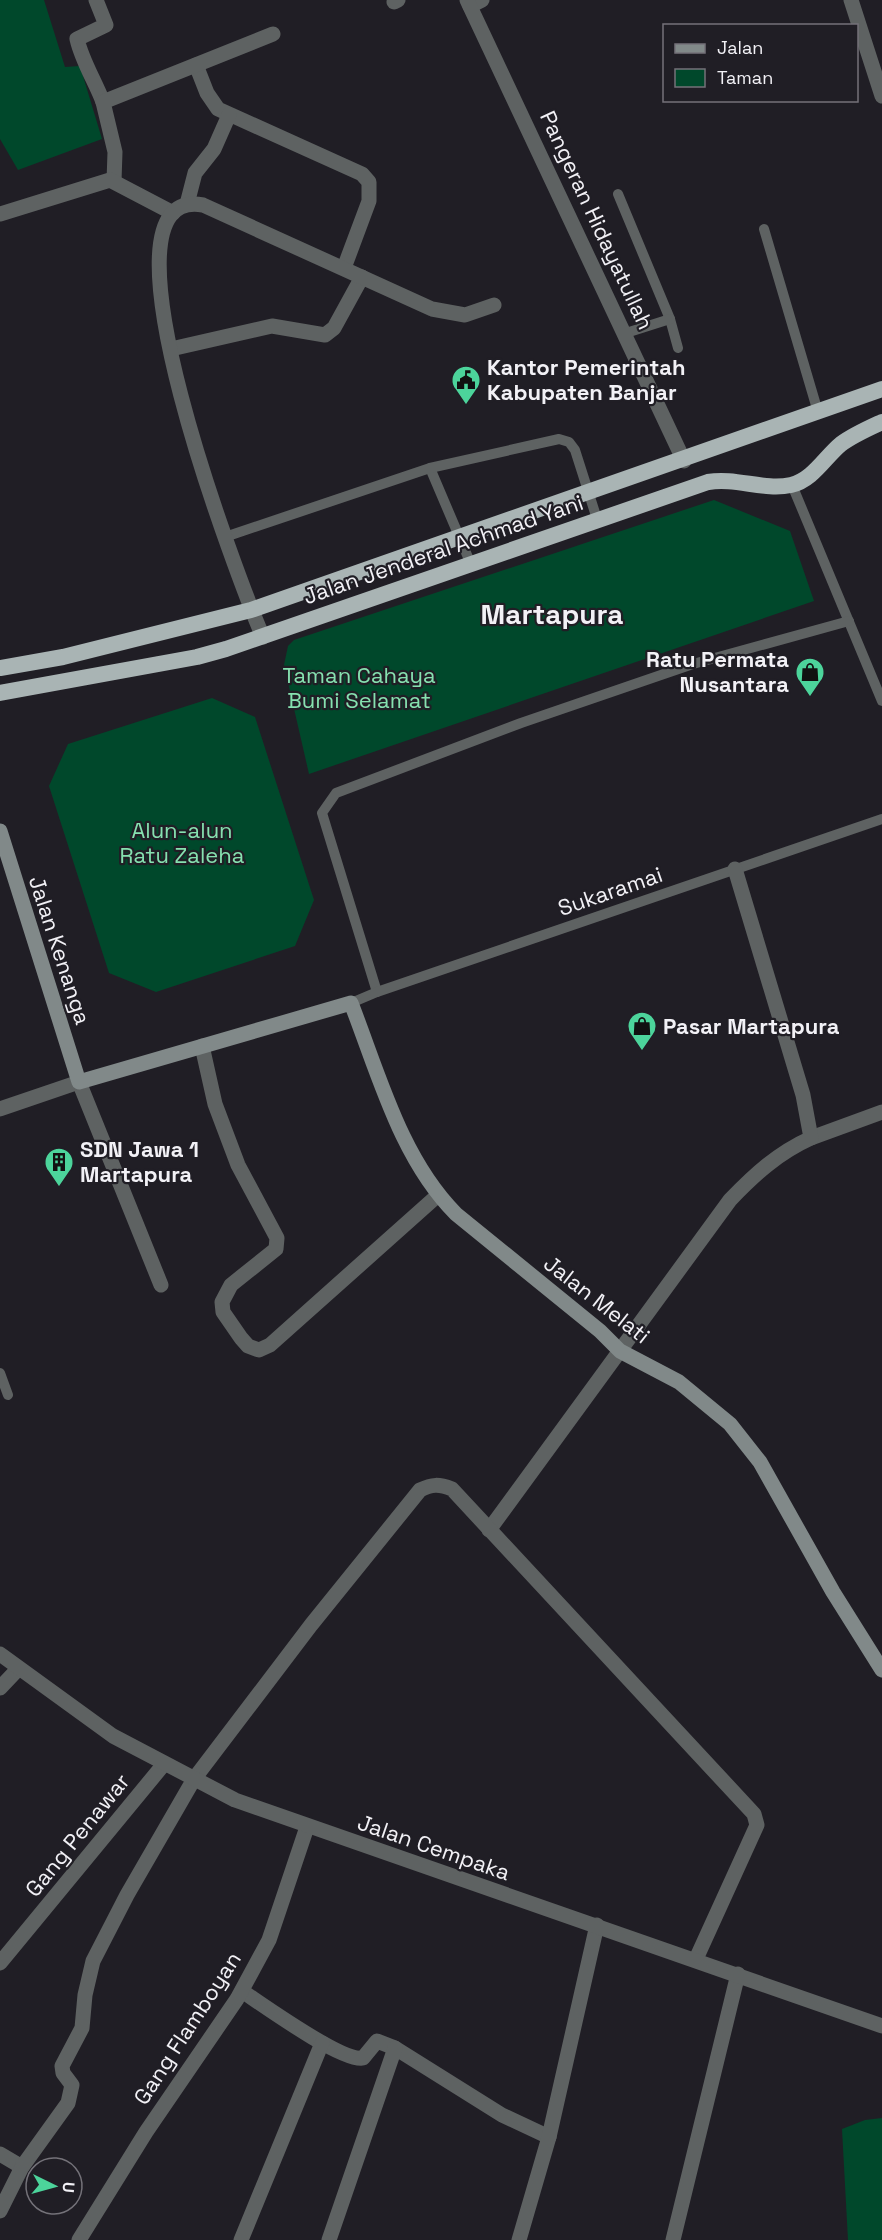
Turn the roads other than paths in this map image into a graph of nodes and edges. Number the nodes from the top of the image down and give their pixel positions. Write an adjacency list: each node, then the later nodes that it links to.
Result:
1 (96, 0): 7 (street)
2 (851, 0): 6 (street)
3 (473, 2): 19 (street, Pangeran Hidayatullah)
4 (273, 34): 5 (street)
5 (196, 65): 7 (street); 8 (street)
6 (882, 96)
7 (103, 102): 9 (street)
8 (229, 115): 11 (street); 15 (street)
9 (114, 181): 12 (street); 13 (street)
10 (618, 194): 18 (lane)
11 (187, 204): 12 (street); 15 (street)
12 (173, 213): 21 (street)
13 (0, 214)
14 (764, 229): 23 (lane)
15 (344, 268): 16 (street)
16 (362, 277): 17 (street); 21 (street)
17 (494, 304)
18 (670, 319): 19 (lane); 20 (lane)
19 (626, 333): 25 (street, Pangeran Hidayatullah)
20 (678, 348)
21 (171, 349): 30 (street)
22 (882, 389): 23 (highway, Jalan Jenderal Achmad Yani)
23 (818, 412): 25 (highway, Jalan Jenderal Achmad Yani)
24 (882, 422): 27 (highway)
25 (684, 461): 28 (highway, Jalan Jenderal Achmad Yani)
26 (430, 468): 28 (lane); 30 (lane); 31 (lane)
27 (792, 485): 29 (highway, Jalan Jenderal Achmad Yani); 34 (lane)
28 (589, 493): 29 (lane); 31 (highway, Jalan Jenderal Achmad Yani)
29 (597, 519): 32 (highway, Jalan Jenderal Achmad Yani)
30 (225, 537): 33 (street)
31 (460, 538): 32 (lane); 33 (highway, Jalan Jenderal Achmad Yani)
32 (470, 562): 35 (highway, Jalan Jenderal Achmad Yani)
33 (251, 610): 35 (street); 36 (highway, Jalan Jenderal Achmad Yani)
34 (849, 621): 38 (lane); 42 (lane)
35 (262, 637): 37 (highway, Jalan Jenderal Achmad Yani)
36 (0, 668)
37 (0, 693)
38 (882, 701)
39 (882, 819): 41 (lane, Sukaramai)
40 (0, 831): 45 (main road, Jalan Kenanga)
41 (735, 869): 42 (lane, Sukaramai); 48 (street)
42 (377, 992): 43 (lane, Sukaramai)
43 (351, 1003): 44 (main road); 49 (main road, Jalan Melati)
44 (202, 1046): 45 (main road); 49 (street)
45 (79, 1082): 46 (street); 50 (street)
46 (0, 1109)
47 (882, 1112): 48 (street)
48 (811, 1138): 51 (street)
49 (438, 1196): 51 (main road, Jalan Melati)
50 (161, 1285)
51 (620, 1351): 54 (street); 57 (main road, Jalan Melati)
52 (0, 1373): 53 (lane)
53 (8, 1395)
54 (489, 1530): 60 (street); 63 (street)
55 (0, 1654): 56 (street, Jalan Cempaka)
56 (18, 1669): 58 (street); 59 (street, Jalan Cempaka)
57 (882, 1670)
58 (0, 1688)
59 (164, 1764): 60 (street, Jalan Cempaka); 64 (street, Gang Penawar)
60 (194, 1779): 61 (street, Jalan Cempaka); 72 (street)
61 (307, 1827): 62 (street, Jalan Cempaka); 66 (street, Gang Flamboyan)
62 (597, 1925): 63 (street, Jalan Cempaka); 70 (street)
63 (696, 1959): 65 (street, Jalan Cempaka)
64 (0, 1963)
65 (738, 1974): 67 (street, Jalan Cempaka); 78 (street)
66 (242, 1991): 68 (street); 74 (street, Gang Flamboyan)
67 (882, 2026)
68 (322, 2043): 69 (street); 75 (street)
69 (395, 2048): 70 (street); 76 (street)
70 (549, 2138): 77 (street)
71 (0, 2154): 72 (street)
72 (22, 2167): 73 (street)
73 (0, 2211)
74 (79, 2240)
75 (241, 2240)
76 (329, 2240)
77 (519, 2240)
78 (673, 2240)

